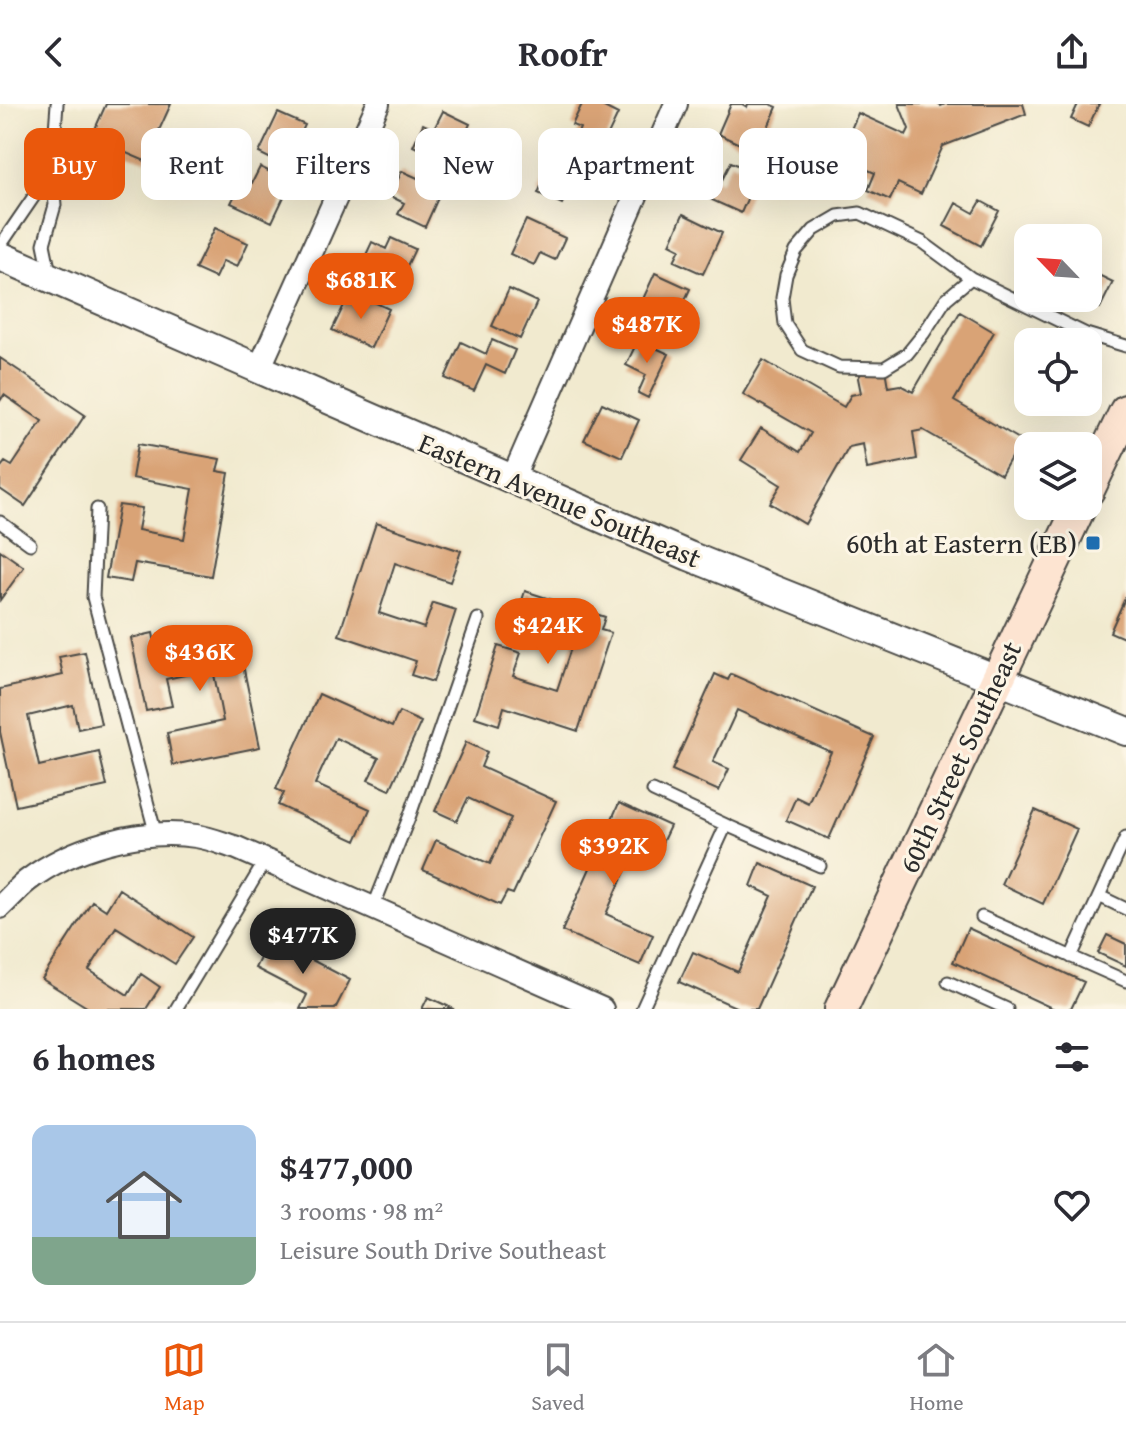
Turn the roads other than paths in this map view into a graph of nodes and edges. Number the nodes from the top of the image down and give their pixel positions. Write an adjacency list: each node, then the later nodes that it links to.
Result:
1 (57, 104): 4 (lane)
2 (378, 104): 12 (street)
3 (676, 104): 15 (street)
4 (55, 128)
5 (31, 200): 7 (lane)
6 (55, 200): 9 (lane)
7 (0, 246)
8 (0, 256): 9 (street, Eastern Avenue Southeast)
9 (51, 278): 12 (street, Eastern Avenue Southeast)
10 (971, 278): 10 (lane); 11 (lane)
11 (1126, 346)
12 (259, 369): 15 (street, Eastern Avenue Southeast)
13 (1126, 411): 14 (main road)
14 (1102, 461)
15 (512, 480): 21 (street, Eastern Avenue Southeast)
16 (97, 509): 25 (lane)
17 (1073, 520): 21 (main road, 60th Street Southeast)
18 (0, 522): 19 (lane)
19 (30, 544)
20 (478, 619): 31 (lane)
21 (997, 680): 22 (street, Eastern Avenue Southeast); 40 (main road, 60th Street Southeast)
22 (1126, 731)
23 (653, 791): 24 (lane)
24 (726, 825): 28 (lane); 39 (lane)
25 (156, 835): 27 (street); 30 (street)
26 (1126, 837): 29 (lane)
27 (265, 861): 31 (street); 37 (lane)
28 (820, 866)
29 (1099, 896): 32 (lane); 34 (lane)
30 (0, 907)
31 (373, 908): 38 (street)
32 (1126, 909)
33 (982, 917): 34 (lane)
34 (1071, 957): 35 (lane)
35 (1126, 981)
36 (948, 982): 41 (lane)
37 (176, 1009)
38 (600, 1009)
39 (642, 1009)
40 (841, 1009)
41 (1007, 1009)

